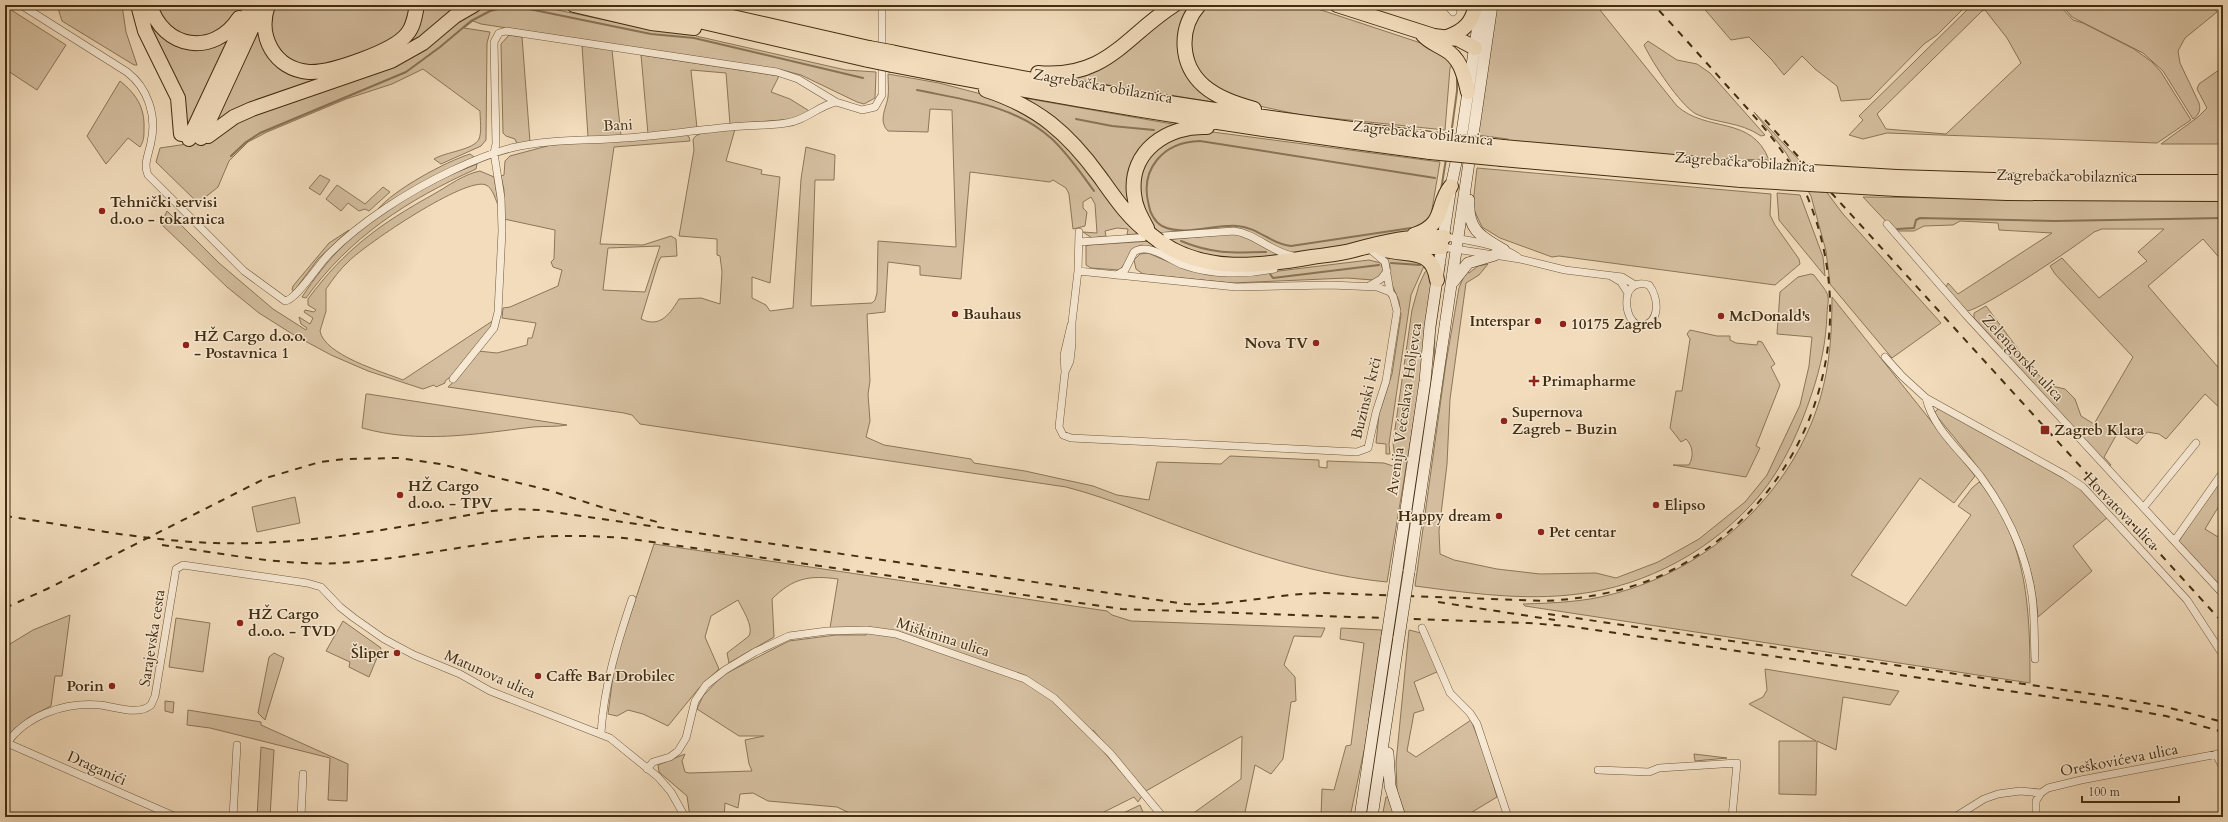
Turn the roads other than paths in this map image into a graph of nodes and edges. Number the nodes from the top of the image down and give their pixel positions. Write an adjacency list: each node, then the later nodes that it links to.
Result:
1 (21, 5): 38 (street, Bani)
2 (138, 5): 36 (highway)
3 (150, 5): 4 (highway)
4 (246, 5)
5 (252, 5): 36 (highway)
6 (262, 5): 36 (highway)
7 (268, 5): 8 (highway)
8 (417, 5)
9 (474, 5): 36 (highway)
10 (574, 5): 26 (highway)
11 (630, 5): 26 (highway, Zagrebačka obilaznica)
12 (679, 5): 23 (highway, Zagrebačka obilaznica)
13 (710, 5): 23 (highway)
14 (882, 5): 33 (street)
15 (1174, 5): 30 (highway)
16 (1199, 5): 34 (highway)
17 (1337, 5): 24 (highway)
18 (1447, 5): 22 (street)
19 (1476, 5): 25 (highway)
20 (1481, 5): 27 (main road, Avenija Većeslava Holjevca)
21 (1492, 5): 27 (main road, Avenija Većeslava Holjevca)
22 (1452, 12)
23 (766, 25): 28 (highway, Zagrebačka obilaznica)
24 (1418, 31): 25 (highway); 32 (highway)
25 (1440, 36): 27 (highway)
26 (778, 40): 28 (highway, Zagrebačka obilaznica)
27 (1480, 49): 32 (main road, Avenija Većeslava Holjevca); 42 (main road, Avenija Većeslava Holjevca)
28 (869, 54): 29 (highway, Zagrebačka obilaznica, bridge)
29 (891, 58): 30 (highway, Zagrebačka obilaznica); 31 (highway, Zagrebačka obilaznica)
30 (960, 66): 34 (highway, Zagrebačka obilaznica)
31 (930, 72): 35 (highway, Zagrebačka obilaznica); 46 (highway)
32 (1468, 92): 41 (main road, Avenija Većeslava Holjevca)
33 (836, 102): 38 (street, Bani); 38 (street)
34 (1320, 125): 37 (highway, Zagrebačka obilaznica)
35 (1301, 135): 37 (highway, Zagrebačka obilaznica); 46 (highway)
36 (195, 137)
37 (1430, 145): 40 (highway, Zagrebačka obilaznica, bridge)
38 (494, 153): 69 (street)
39 (2223, 182): 40 (highway, Zagrebačka obilaznica)
40 (1897, 183): 43 (highway, Zagrebačka obilaznica)
41 (1451, 186): 47 (highway); 49 (main road, Avenija Većeslava Holjevca)
42 (1466, 186): 50 (main road, Avenija Većeslava Holjevca); 53 (main road)
43 (2223, 194)
44 (1887, 224): 73 (street, Zelengorska ulica)
45 (1079, 232): 48 (street, Buzinski krči)
46 (1155, 238): 56 (highway)
47 (1407, 238): 49 (highway); 51 (highway)
48 (1079, 242): 54 (street); 57 (street, Buzinski krči)
49 (1443, 242): 50 (street); 50 (street); 52 (highway); 62 (main road, Avenija Većeslava Holjevca)
50 (1457, 244): 53 (street); 53 (street); 65 (main road, Avenija Većeslava Holjevca)
51 (1353, 250): 52 (highway); 54 (highway)
52 (1376, 250): 58 (street); 62 (highway)
53 (1500, 253): 60 (street); 65 (main road)
54 (1312, 257): 56 (highway)
55 (1130, 261): 56 (street); 59 (street); 61 (street)
56 (1292, 261)
57 (1078, 271): 59 (street); 66 (street, Buzinski krči)
58 (1387, 271): 64 (street); 66 (street, Buzinski krči)
59 (1116, 275): 61 (street)
60 (1610, 276): 63 (street); 67 (street)
61 (1142, 278): 64 (street)
62 (1437, 280): 91 (main road, Avenija Većeslava Holjevca, bridge)
63 (1635, 285): 67 (street); 67 (street)
64 (1369, 286): 66 (street)
65 (1450, 288): 81 (main road, Avenija Većeslava Holjevca, bridge)
66 (1390, 292)
67 (1628, 293)
68 (1885, 357): 70 (street, Horvatova ulica)
69 (453, 379)
70 (1926, 398): 79 (street, Horvatova ulica); 80 (street, Horvatova ulica)
71 (2196, 443): 73 (street)
72 (2223, 472): 74 (street)
73 (2144, 507): 74 (street, Zelengorska ulica)
74 (2174, 540): 76 (street, Zelengorska ulica)
75 (328, 592): 82 (street, Matunova ulica); 83 (street, Sarajevska cesta)
76 (2223, 594)
77 (632, 599): 82 (street)
78 (1422, 628): 99 (street)
79 (2223, 655)
80 (2035, 659)
81 (1388, 711): 97 (main road, Avenija Većeslava Holjevca); 98 (main road)
82 (601, 733): 87 (street, Matunova ulica)
83 (6, 744): 92 (street, Draganići)
84 (237, 745): 93 (street)
85 (2220, 754): 86 (street); 90 (street, Oreškovićeva ulica)
86 (2223, 768)
87 (647, 769): 95 (street, Matunova ulica); 96 (street, Miškinina ulica)
88 (1598, 770): 100 (street)
89 (303, 774): 94 (street)
90 (2041, 793): 101 (street, Oreškovićeva ulica); 102 (street)
91 (1360, 814)
92 (176, 817)
93 (233, 817)
94 (301, 817)
95 (685, 817)
96 (1163, 817)
97 (1372, 817)
98 (1400, 817)
99 (1508, 817)
100 (1732, 817)
101 (1955, 817)
102 (2036, 817)

